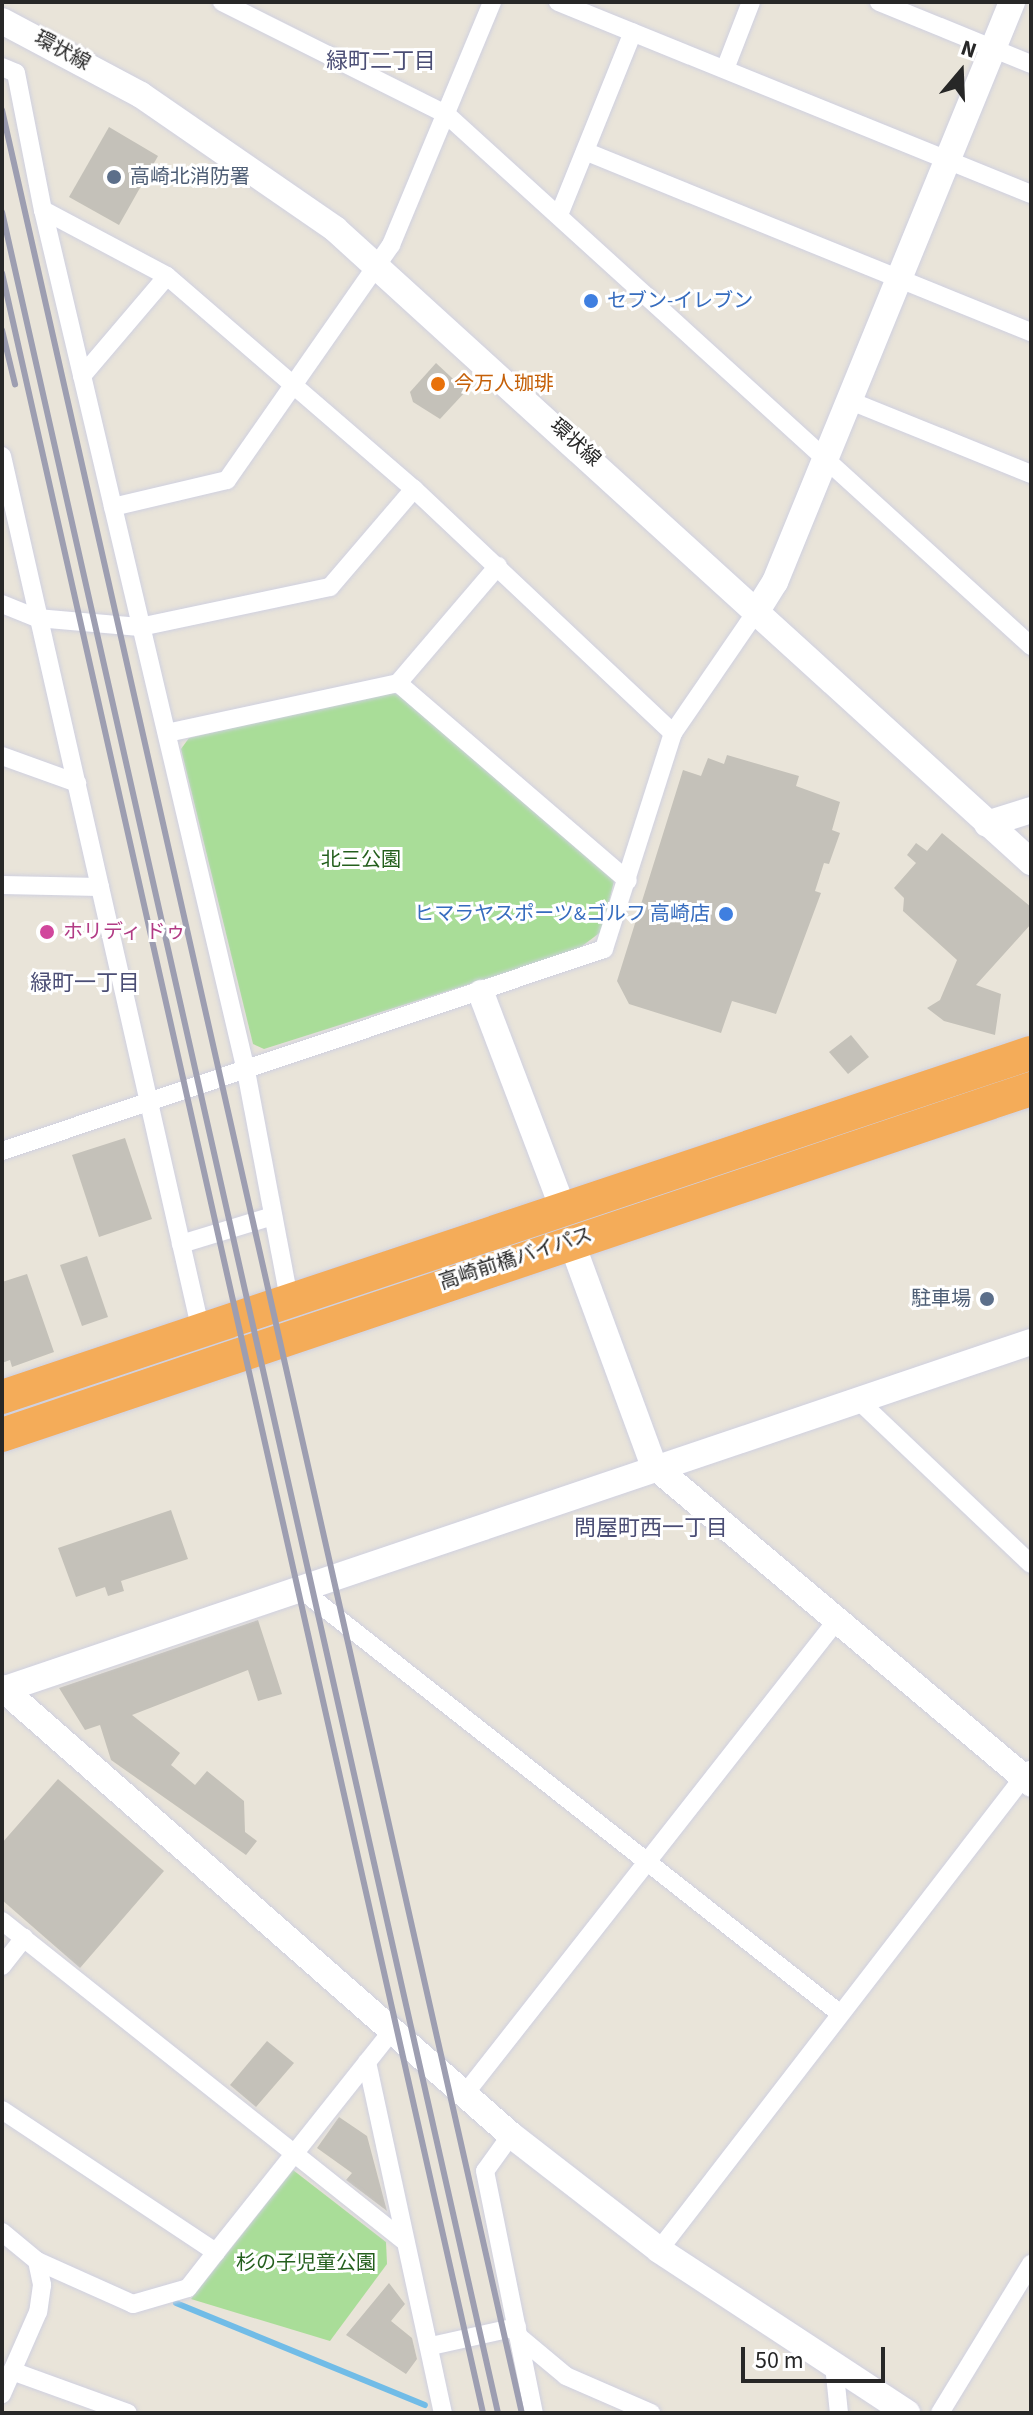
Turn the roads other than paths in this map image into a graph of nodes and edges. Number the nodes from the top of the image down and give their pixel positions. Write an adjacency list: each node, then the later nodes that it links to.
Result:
1 (492, 2): 13 (street)
2 (558, 2): 8 (street)
3 (751, 2): 12 (street)
4 (879, 2): 9 (street)
5 (1012, 2): 9 (street)
6 (228, 3): 13 (street)
7 (2, 21): 19 (street, 環状線)
8 (633, 32): 12 (street); 14 (street)
9 (993, 48): 10 (street); 15 (street)
10 (1031, 64)
11 (2, 67): 17 (street)
12 (725, 69): 15 (street)
13 (446, 114): 18 (street); 19 (street)
14 (587, 152): 18 (street); 21 (street)
15 (947, 160): 16 (street); 21 (street)
16 (1031, 194)
17 (43, 210): 20 (street); 23 (street)
18 (559, 215): 27 (street)
19 (379, 266): 24 (street); 33 (street, 環状線)
20 (167, 276): 23 (street); 24 (street)
21 (899, 279): 22 (street); 25 (street)
22 (1031, 332)
23 (82, 376): 30 (street)
24 (297, 385): 29 (street); 30 (street)
25 (848, 400): 27 (street); 28 (street)
26 (2, 456): 34 (street)
27 (825, 459): 33 (street); 36 (street)
28 (1031, 474)
29 (414, 489): 31 (street); 35 (street)
30 (113, 507): 35 (street)
31 (498, 566): 37 (street); 39 (street)
32 (2, 604): 34 (street)
33 (758, 609): 39 (street); 43 (street, 環状線)
34 (37, 618): 35 (street); 41 (street)
35 (140, 627): 38 (street)
36 (1030, 642)
37 (398, 683): 38 (street); 45 (street)
38 (167, 733): 50 (street)
39 (673, 733): 45 (street)
40 (2, 756): 41 (street)
41 (77, 783): 47 (street)
42 (1031, 810): 43 (street)
43 (987, 824): 44 (street, 環状線)
44 (1031, 862)
45 (628, 881): 48 (street)
46 (2, 885): 47 (street)
47 (100, 887): 52 (street)
48 (481, 993): 50 (street); 55 (street)
49 (1031, 1053): 55 (highway, 高崎前橋バイパス)
50 (246, 1071): 52 (street); 54 (street)
51 (1031, 1089): 55 (highway, 高崎前橋バイパス)
52 (149, 1104): 53 (street); 56 (street)
53 (2, 1151)
54 (273, 1216): 56 (street); 57 (street)
55 (567, 1226): 57 (highway, 高崎前橋バイパス); 62 (highway, 高崎前橋バイパス); 63 (street)
56 (181, 1244): 58 (street)
57 (290, 1303): 58 (highway, 高崎前橋バイパス)
58 (200, 1327): 60 (highway, 高崎前橋バイパス)
59 (1031, 1342): 61 (street)
60 (2, 1397)
61 (858, 1400): 63 (street); 64 (street)
62 (2, 1435)
63 (654, 1466): 65 (street); 66 (street)
64 (1029, 1559)
65 (303, 1591): 67 (street); 69 (street)
66 (837, 1620): 68 (street); 69 (street)
67 (2, 1689): 74 (street)
68 (1028, 1776): 73 (street)
69 (652, 1861): 73 (street); 76 (street)
70 (2, 1921): 71 (street)
71 (24, 1938): 72 (street); 79 (street)
72 (2, 1966)
73 (838, 2012): 82 (street)
74 (392, 2031): 75 (street); 76 (street)
75 (367, 2062): 79 (street); 81 (street)
76 (464, 2095): 78 (street)
77 (2, 2110): 83 (street)
78 (511, 2135): 82 (street); 86 (street)
79 (295, 2154): 81 (street); 83 (street)
80 (2, 2232): 84 (street)
81 (403, 2240): 87 (street)
82 (659, 2250): 88 (street)
83 (216, 2252): 84 (street)
84 (37, 2261): 89 (street)
85 (1031, 2264): 97 (street)
86 (517, 2331): 87 (street); 93 (street); 94 (street)
87 (431, 2346): 92 (street)
88 (834, 2365): 95 (street); 96 (street)
89 (12, 2371): 90 (street); 91 (street)
90 (2, 2394)
91 (128, 2413)
92 (443, 2413)
93 (534, 2413)
94 (651, 2413)
95 (839, 2413)
96 (907, 2413)
97 (940, 2413)

